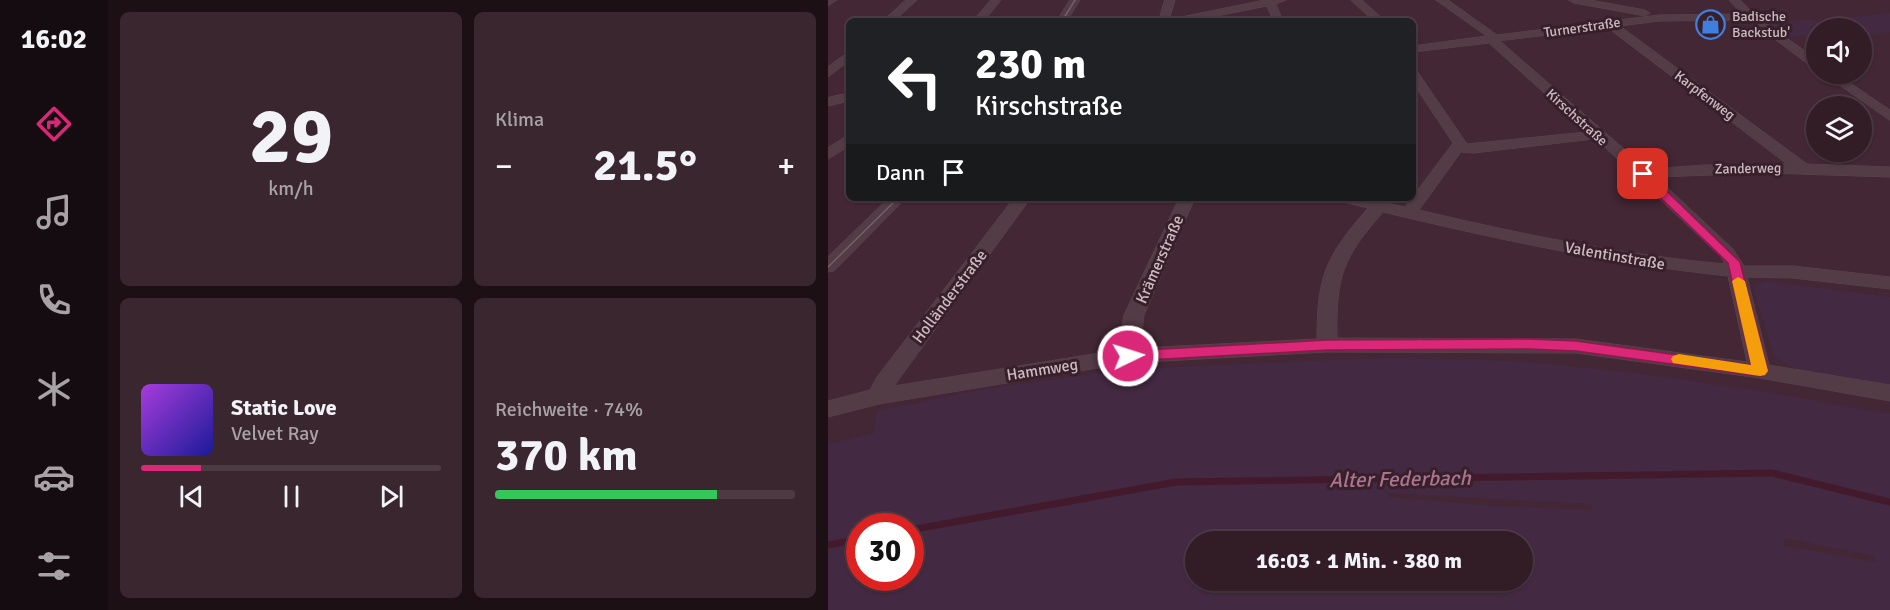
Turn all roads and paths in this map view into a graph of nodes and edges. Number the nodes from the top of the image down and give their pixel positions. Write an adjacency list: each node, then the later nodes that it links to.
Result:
1 (832, 0): 11 (street)
2 (912, 0): 13 (street)
3 (996, 0): 14 (street)
4 (1075, 0): 15 (street)
5 (1170, 0): 16 (street)
6 (1356, 0): 19 (street)
7 (1441, 0): 22 (street, Kirschstraße)
8 (1578, 0): 20 (street)
9 (1734, 0): 12 (street)
10 (1274, 1): 17 (street); 18 (street)
11 (828, 3)
12 (1751, 17): 20 (street, Turnerstraße); 24 (street)
13 (891, 18)
14 (981, 18)
15 (1064, 18)
16 (1165, 18)
17 (1205, 18)
18 (1277, 18)
19 (1377, 18)
20 (1659, 18): 21 (street, Turnerstraße)
21 (1609, 23): 22 (street, Turnerstraße); 36 (street, Karpfenweg)
22 (1491, 39): 23 (street, Turnerstraße); 32 (street, Kirschstraße)
23 (1416, 49)
24 (1806, 57)
25 (846, 58): 26 (street)
26 (828, 73)
27 (1416, 78): 34 (street)
28 (1844, 84): 31 (street)
29 (846, 98): 30 (street)
30 (828, 102)
31 (1890, 116)
32 (1597, 135): 34 (street); 38 (street, Kirschstraße)
33 (846, 141): 35 (street)
34 (1458, 147): 44 (street)
35 (828, 154)
36 (1801, 167): 37 (street, Zanderweg); 38 (street, Zanderweg)
37 (1890, 172)
38 (1643, 174): 46 (street, Kirschstraße)
39 (895, 201): 45 (street)
40 (1020, 201): 52 (street, Holländerstraße)
41 (1186, 201): 49 (street, Krämerstraße)
42 (1356, 201): 43 (street, Valentinstraße)
43 (1378, 207): 44 (street, Valentinstraße); 48 (street)
44 (1409, 213): 46 (street, Valentinstraße)
45 (828, 267)
46 (1736, 271): 47 (street, Valentinstraße); 50 (street, Kirschstraße)
47 (1890, 283)
48 (1327, 345): 49 (street, Hammweg); 50 (street, Hammweg)
49 (1128, 356): 52 (street, Hammweg)
50 (1760, 371): 51 (street, Hammweg)
51 (1890, 393)
52 (879, 396): 53 (street, Hammweg)
53 (828, 409)

